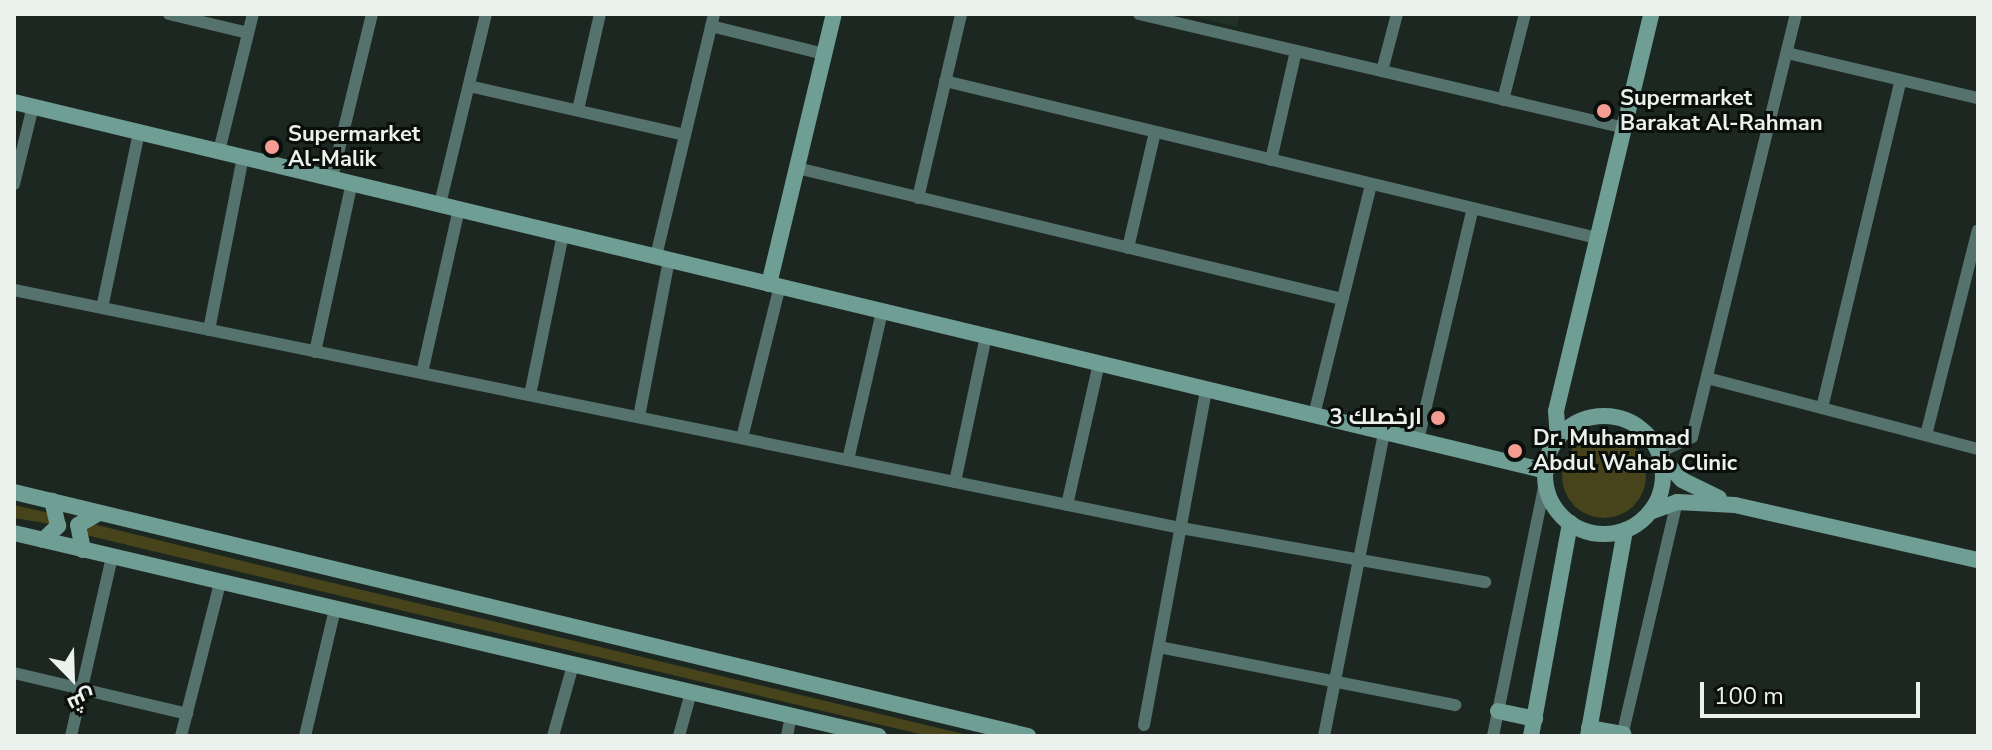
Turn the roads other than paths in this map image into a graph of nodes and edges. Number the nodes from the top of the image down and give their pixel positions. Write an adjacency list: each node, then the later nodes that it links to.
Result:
1 (169, 14): 14 (street)
2 (253, 14): 14 (street)
3 (372, 14): 35 (street)
4 (486, 14): 21 (street)
5 (600, 14): 26 (street)
6 (834, 14): 17 (main road)
7 (961, 14): 20 (street)
8 (1139, 14): 15 (street)
9 (1397, 14): 18 (street)
10 (1525, 14): 23 (street)
11 (1651, 14): 27 (main road)
12 (1796, 14): 16 (street)
13 (713, 20): 17 (street); 30 (street)
14 (248, 33): 31 (street)
15 (1296, 51): 18 (street); 33 (street)
16 (1787, 53): 19 (street); 58 (street)
17 (824, 54): 34 (main road)
18 (1382, 71): 23 (street)
19 (1901, 80): 22 (street); 61 (street)
20 (945, 81): 29 (street); 39 (street)
21 (469, 86): 26 (street); 40 (street)
22 (1978, 98)
23 (1503, 100): 27 (street)
24 (14, 102): 25 (main road)
25 (33, 106): 28 (main road); 37 (street)
26 (578, 110): 30 (street)
27 (1624, 128): 45 (main road)
28 (139, 132): 31 (main road); 51 (street)
29 (1155, 132): 33 (street); 46 (street)
30 (685, 135): 47 (street)
31 (219, 151): 32 (main road)
32 (243, 157): 35 (main road); 53 (street)
33 (1271, 160): 38 (street)
34 (797, 168): 39 (street); 48 (main road)
35 (332, 178): 36 (main road)
36 (352, 183): 40 (main road); 55 (street)
37 (14, 184)
38 (1371, 184): 41 (street); 50 (street)
39 (918, 198): 46 (street)
40 (440, 204): 42 (main road)
41 (1473, 208): 45 (street); 68 (street)
42 (459, 209): 44 (main road); 57 (street)
43 (1978, 230): 65 (street)
44 (563, 234): 47 (main road); 60 (street)
45 (1597, 238): 67 (main road)
46 (1128, 248): 50 (street)
47 (663, 258): 48 (main road); 63 (street)
48 (774, 285): 52 (main road); 66 (street)
49 (14, 290): 51 (street)
50 (1342, 299): 62 (street)
51 (102, 308): 53 (street)
52 (882, 311): 54 (main road); 71 (street)
53 (209, 330): 55 (street)
54 (986, 336): 56 (main road); 73 (street)
55 (315, 352): 57 (street)
56 (1099, 363): 59 (main road); 77 (street)
57 (422, 373): 60 (street)
58 (1707, 378): 61 (street); 70 (street)
59 (1206, 389): 62 (main road); 82 (street)
60 (530, 395): 63 (street)
61 (1822, 408): 65 (street)
62 (1314, 415): 64 (main road)
63 (639, 417): 66 (street)
64 (1384, 432): 68 (main road); 88 (street)
65 (1926, 435): 69 (street)
66 (742, 438): 71 (street)
67 (1558, 439): 70 (main road); 72 (main road)
68 (1418, 440): 72 (main road)
69 (1978, 449)
70 (1660, 455): 78 (main road); 79 (main road)
71 (848, 460): 73 (street)
72 (1546, 474): 81 (main road); 100 (street)
73 (955, 482): 77 (street)
74 (14, 492): 75 (main road)
75 (52, 501): 80 (main road); 85 (main road)
76 (1677, 502): 78 (main road); 79 (main road); 107 (street)
77 (1067, 505): 82 (street)
78 (1735, 505): 89 (main road)
79 (1650, 512): 83 (main road)
80 (100, 513): 86 (main road); 115 (main road)
81 (1570, 523): 83 (main road); 103 (main road)
82 (1181, 528): 88 (street); 93 (street)
83 (1625, 530): 105 (main road)
84 (14, 533): 85 (main road)
85 (43, 540): 86 (main road)
86 (83, 550): 87 (main road)
87 (112, 557): 91 (main road); 97 (street)
88 (1359, 559): 90 (street); 96 (street)
89 (1978, 560)
90 (1485, 582)
91 (220, 583): 92 (main road); 101 (street)
92 (335, 609): 94 (main road); 106 (street)
93 (1159, 647): 96 (street); 104 (street)
94 (573, 665): 98 (main road); 111 (street)
95 (14, 673): 97 (street)
96 (1335, 681): 99 (street); 116 (street)
97 (83, 690): 101 (street); 108 (street)
98 (691, 692): 102 (main road); 112 (street)
99 (1455, 705)
100 (1498, 711): 103 (main road); 117 (street)
101 (187, 714): 109 (street)
102 (791, 716): 113 (street); 114 (main road)
103 (1535, 719): 118 (main road)
104 (1144, 725)
105 (1588, 732): 107 (main road)
106 (305, 734): 110 (street)
107 (1622, 735)
108 (71, 736)
109 (181, 736)
110 (321, 736)
111 (553, 736)
112 (679, 736)
113 (787, 736)
114 (878, 736)
115 (1028, 736)
116 (1324, 736)
117 (1493, 736)
118 (1531, 736)

